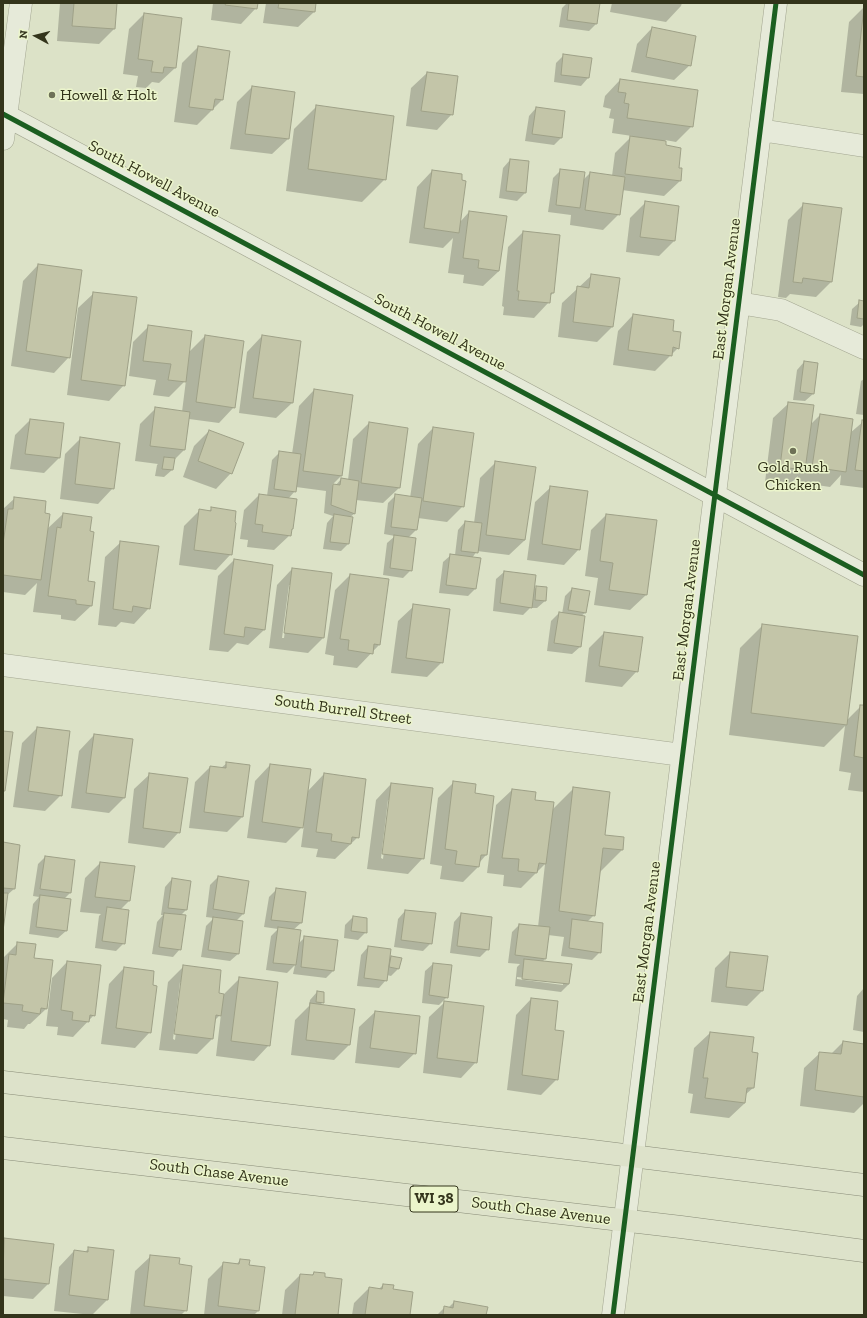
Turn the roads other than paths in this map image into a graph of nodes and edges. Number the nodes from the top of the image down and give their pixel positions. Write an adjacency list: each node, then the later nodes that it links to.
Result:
1 (21, 3): 3 (street)
2 (776, 3): 4 (street, East Morgan Avenue)
3 (4, 115): 5 (street); 9 (street, South Howell Avenue)
4 (760, 130): 6 (street); 7 (street, East Morgan Avenue)
5 (3, 139)
6 (864, 146)
7 (739, 303): 8 (street); 9 (street, East Morgan Avenue)
8 (864, 348)
9 (715, 494): 10 (street, South Howell Avenue); 12 (street, East Morgan Avenue)
10 (864, 574)
11 (3, 665): 12 (street, South Burrell Street)
12 (682, 755): 15 (street, East Morgan Avenue)
13 (3, 1082): 15 (main road)
14 (3, 1148): 17 (main road, South Chase Avenue / WI 38)
15 (633, 1156): 16 (main road); 17 (street, East Morgan Avenue)
16 (864, 1185)
17 (625, 1221): 18 (main road, South Chase Avenue / WI 38); 19 (street, East Morgan Avenue)
18 (864, 1251)
19 (613, 1315)

